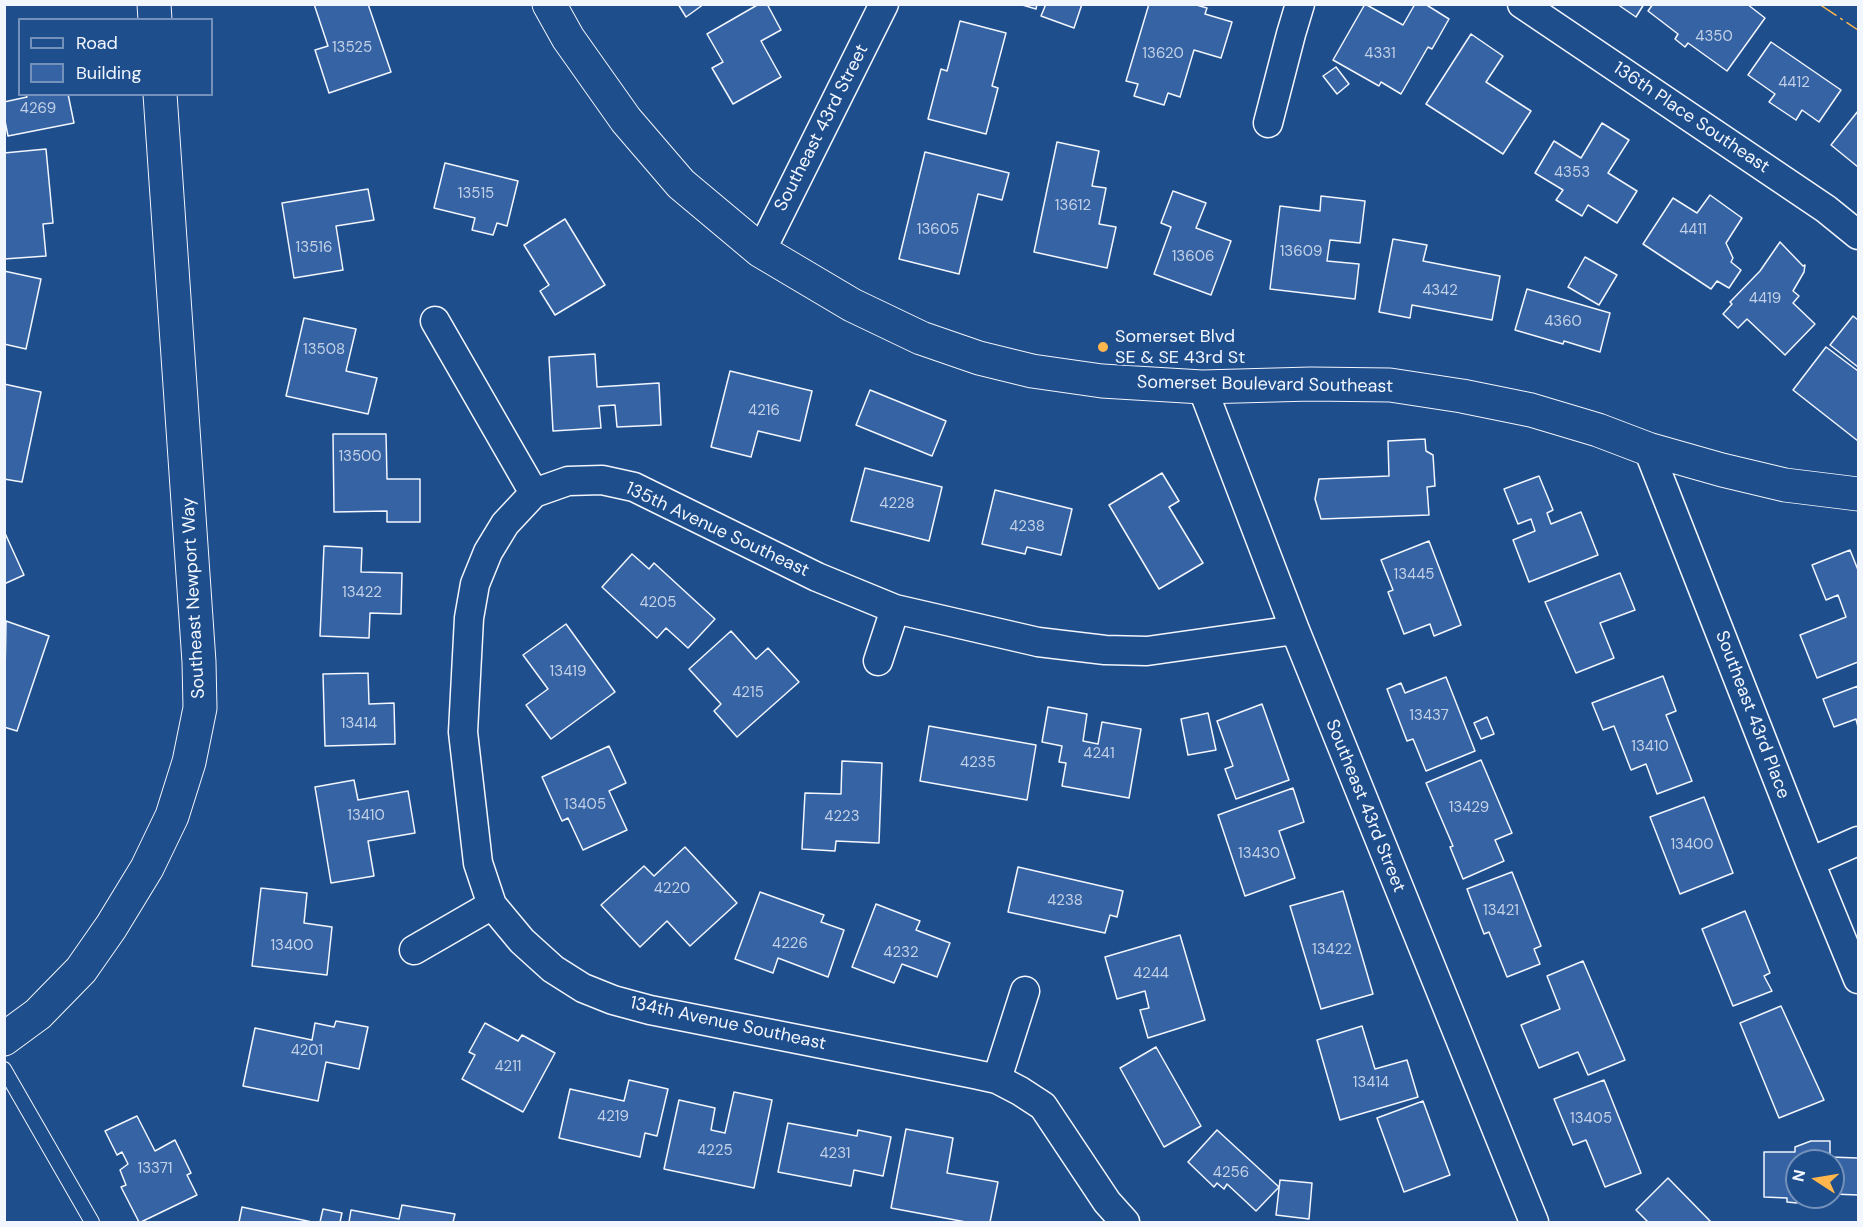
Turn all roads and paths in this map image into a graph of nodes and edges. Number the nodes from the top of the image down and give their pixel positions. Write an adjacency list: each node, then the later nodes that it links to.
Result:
1 (549, 4): 8 (street, Somerset Boulevard Southeast)
2 (1300, 4): 6 (street)
3 (1522, 4): 7 (street, 136th Place Southeast)
4 (879, 7): 8 (street, Southeast 43rd Street)
5 (160, 96): 23 (street, Southeast Newport Way)
6 (1268, 123)
7 (1858, 235)
8 (761, 251): 10 (street, Somerset Boulevard Southeast)
9 (435, 321): 12 (street)
10 (1202, 387): 11 (street, Somerset Boulevard Southeast); 15 (street, Southeast 43rd Street)
11 (1648, 449): 13 (street, Somerset Boulevard Southeast); 18 (street, Southeast 43rd Place)
12 (534, 492): 14 (street, 135th Avenue Southeast); 19 (street)
13 (1858, 494)
14 (895, 609): 15 (street, 135th Avenue Southeast); 16 (street)
15 (1294, 630): 26 (street, Southeast 43rd Street)
16 (878, 661)
17 (1858, 841): 18 (street)
18 (1810, 862): 21 (street, Southeast 43rd Place)
19 (492, 905): 20 (street); 25 (street, 134th Avenue Southeast)
20 (414, 950)
21 (1858, 980)
22 (1025, 991): 25 (street)
23 (4, 1039)
24 (4, 1069): 27 (lane)
25 (997, 1079): 28 (street, 134th Avenue Southeast)
26 (1528, 1221)
27 (92, 1222)
28 (1125, 1222)

